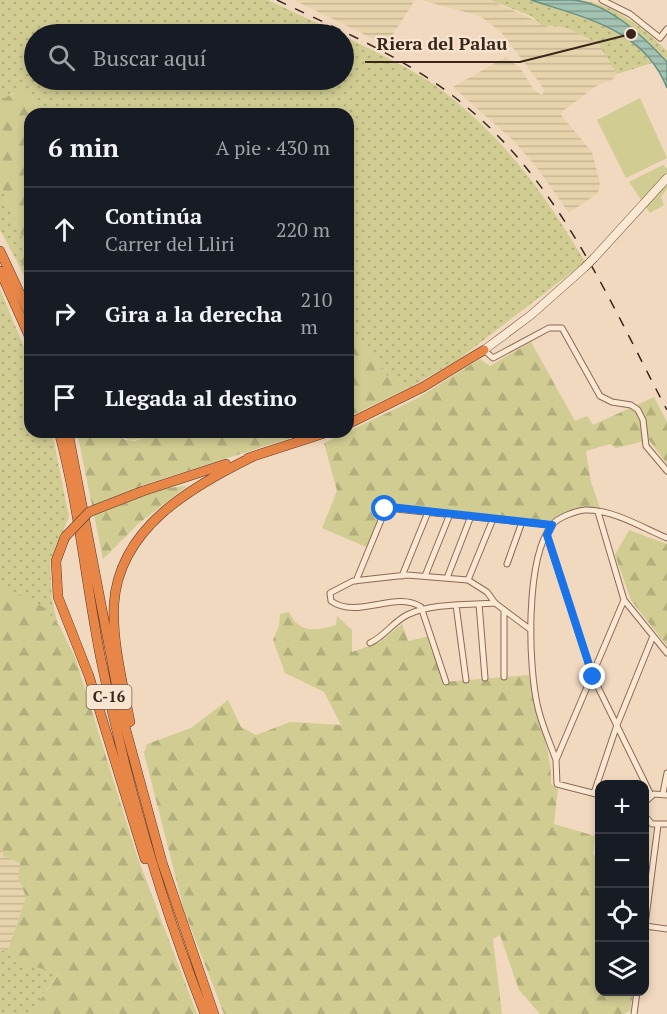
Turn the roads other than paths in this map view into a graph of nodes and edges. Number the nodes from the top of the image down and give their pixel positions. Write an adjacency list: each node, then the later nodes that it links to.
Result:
1 (602, 0): 2 (street)
2 (667, 29)
3 (667, 178): 8 (main road, bridge)
4 (0, 251): 6 (highway)
5 (0, 271): 7 (highway)
6 (24, 302)
7 (24, 325)
8 (484, 350): 9 (highway); 14 (street)
9 (354, 421)
10 (60, 438): 60 (highway, C-16)
11 (69, 438): 49 (highway, C-16)
12 (310, 438): 13 (highway)
13 (252, 457): 49 (highway); 60 (highway, bridge)
14 (667, 471)
15 (428, 512): 17 (street); 25 (street); 29 (street)
16 (598, 512): 21 (street); 23 (street); 30 (street)
17 (450, 514): 18 (street); 26 (street)
18 (471, 516): 19 (street); 27 (street)
19 (493, 519): 20 (street); 28 (street)
20 (522, 522): 21 (street); 24 (street)
21 (552, 525): 22 (street)
22 (547, 535): 36 (street); 40 (street)
23 (667, 538)
24 (507, 564)
25 (402, 576): 26 (street); 29 (street)
26 (425, 576): 27 (street)
27 (447, 578): 28 (street)
28 (468, 580): 31 (street)
29 (356, 581): 35 (street)
30 (624, 600): 37 (street); 40 (street)
31 (495, 603): 32 (street); 34 (street)
32 (478, 604): 33 (street); 41 (street)
33 (456, 606): 35 (street); 43 (street)
34 (504, 610): 36 (street); 42 (street)
35 (424, 611): 38 (street); 44 (street)
36 (531, 630): 46 (street)
37 (653, 636): 39 (street); 45 (street)
38 (370, 643)
39 (667, 654)
40 (593, 677): 45 (street); 46 (street)
41 (485, 678)
42 (504, 678)
43 (466, 680)
44 (446, 682)
45 (617, 725): 48 (street); 52 (street)
46 (556, 760): 50 (street)
47 (667, 772): 51 (street)
48 (601, 780)
49 (140, 784): 63 (highway, C-16)
50 (595, 794)
51 (665, 794): 52 (street)
52 (651, 795): 53 (street)
53 (649, 798)
54 (649, 821): 56 (street)
55 (667, 824): 56 (street)
56 (658, 825): 57 (street)
57 (649, 895)
58 (649, 927): 59 (street)
59 (667, 929)
60 (183, 956): 62 (highway, C-16)
61 (636, 996): 64 (street)
62 (205, 1014)
63 (214, 1014)
64 (634, 1014)

